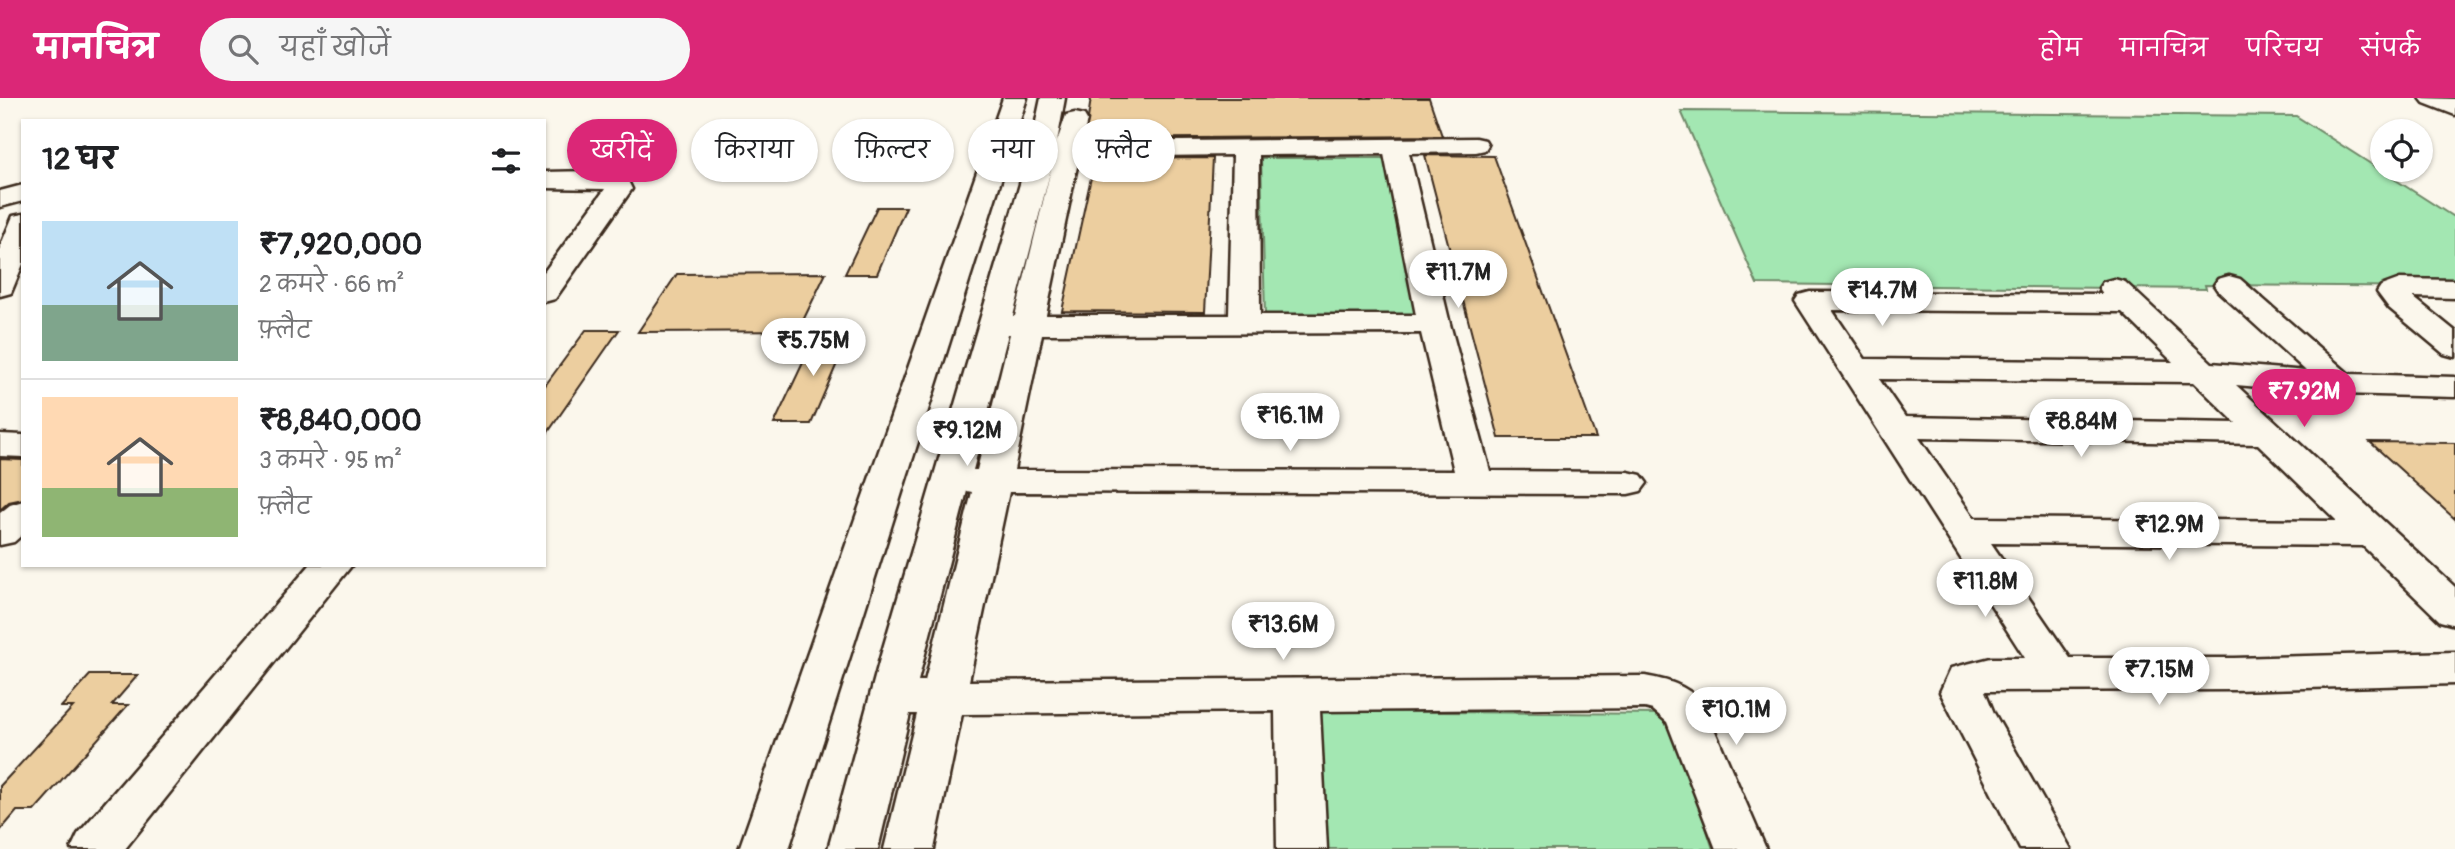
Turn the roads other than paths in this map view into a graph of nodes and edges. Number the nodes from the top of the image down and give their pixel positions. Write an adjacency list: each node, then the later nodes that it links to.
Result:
1 (1016, 98): 47 (street)
2 (1053, 98): 4 (street)
3 (1078, 98): 6 (street)
4 (1054, 119)
5 (1476, 145): 8 (street)
6 (1058, 146)
7 (1245, 148): 8 (street); 9 (street); 21 (street)
8 (1395, 148): 19 (street)
9 (1058, 151)
10 (546, 180): 18 (street)
11 (1048, 182): 20 (street)
12 (21, 194): 13 (street)
13 (0, 199)
14 (21, 228): 16 (street)
15 (2229, 285): 25 (street)
16 (0, 287)
17 (2455, 289): 22 (street)
18 (546, 290)
19 (1434, 324): 21 (street); 33 (street)
20 (1012, 325): 21 (street); 31 (street); 32 (street)
21 (1244, 325)
22 (2455, 347)
23 (1856, 369): 24 (street); 24 (street); 27 (street)
24 (2203, 372): 25 (street); 28 (street)
25 (2340, 384): 26 (street)
26 (2455, 387)
27 (1895, 427): 28 (street); 36 (street)
28 (2268, 435): 38 (street)
29 (0, 444): 30 (street)
30 (21, 446)
31 (951, 481): 32 (street); 44 (street)
32 (993, 481): 33 (street); 45 (street)
33 (1475, 483): 34 (street)
34 (1628, 483)
35 (21, 515): 37 (street)
36 (1964, 530): 38 (street); 42 (street)
37 (0, 533)
38 (2374, 534): 40 (street)
39 (330, 567): 46 (street)
40 (2455, 611)
41 (2455, 668): 42 (street)
42 (2058, 674): 52 (street)
43 (1297, 695): 45 (street); 50 (street); 51 (street)
44 (892, 698): 45 (street); 48 (street)
45 (944, 698): 49 (street)
46 (96, 849)
47 (764, 849)
48 (853, 849)
49 (909, 849)
50 (1302, 849)
51 (1741, 849)
52 (2046, 849)

